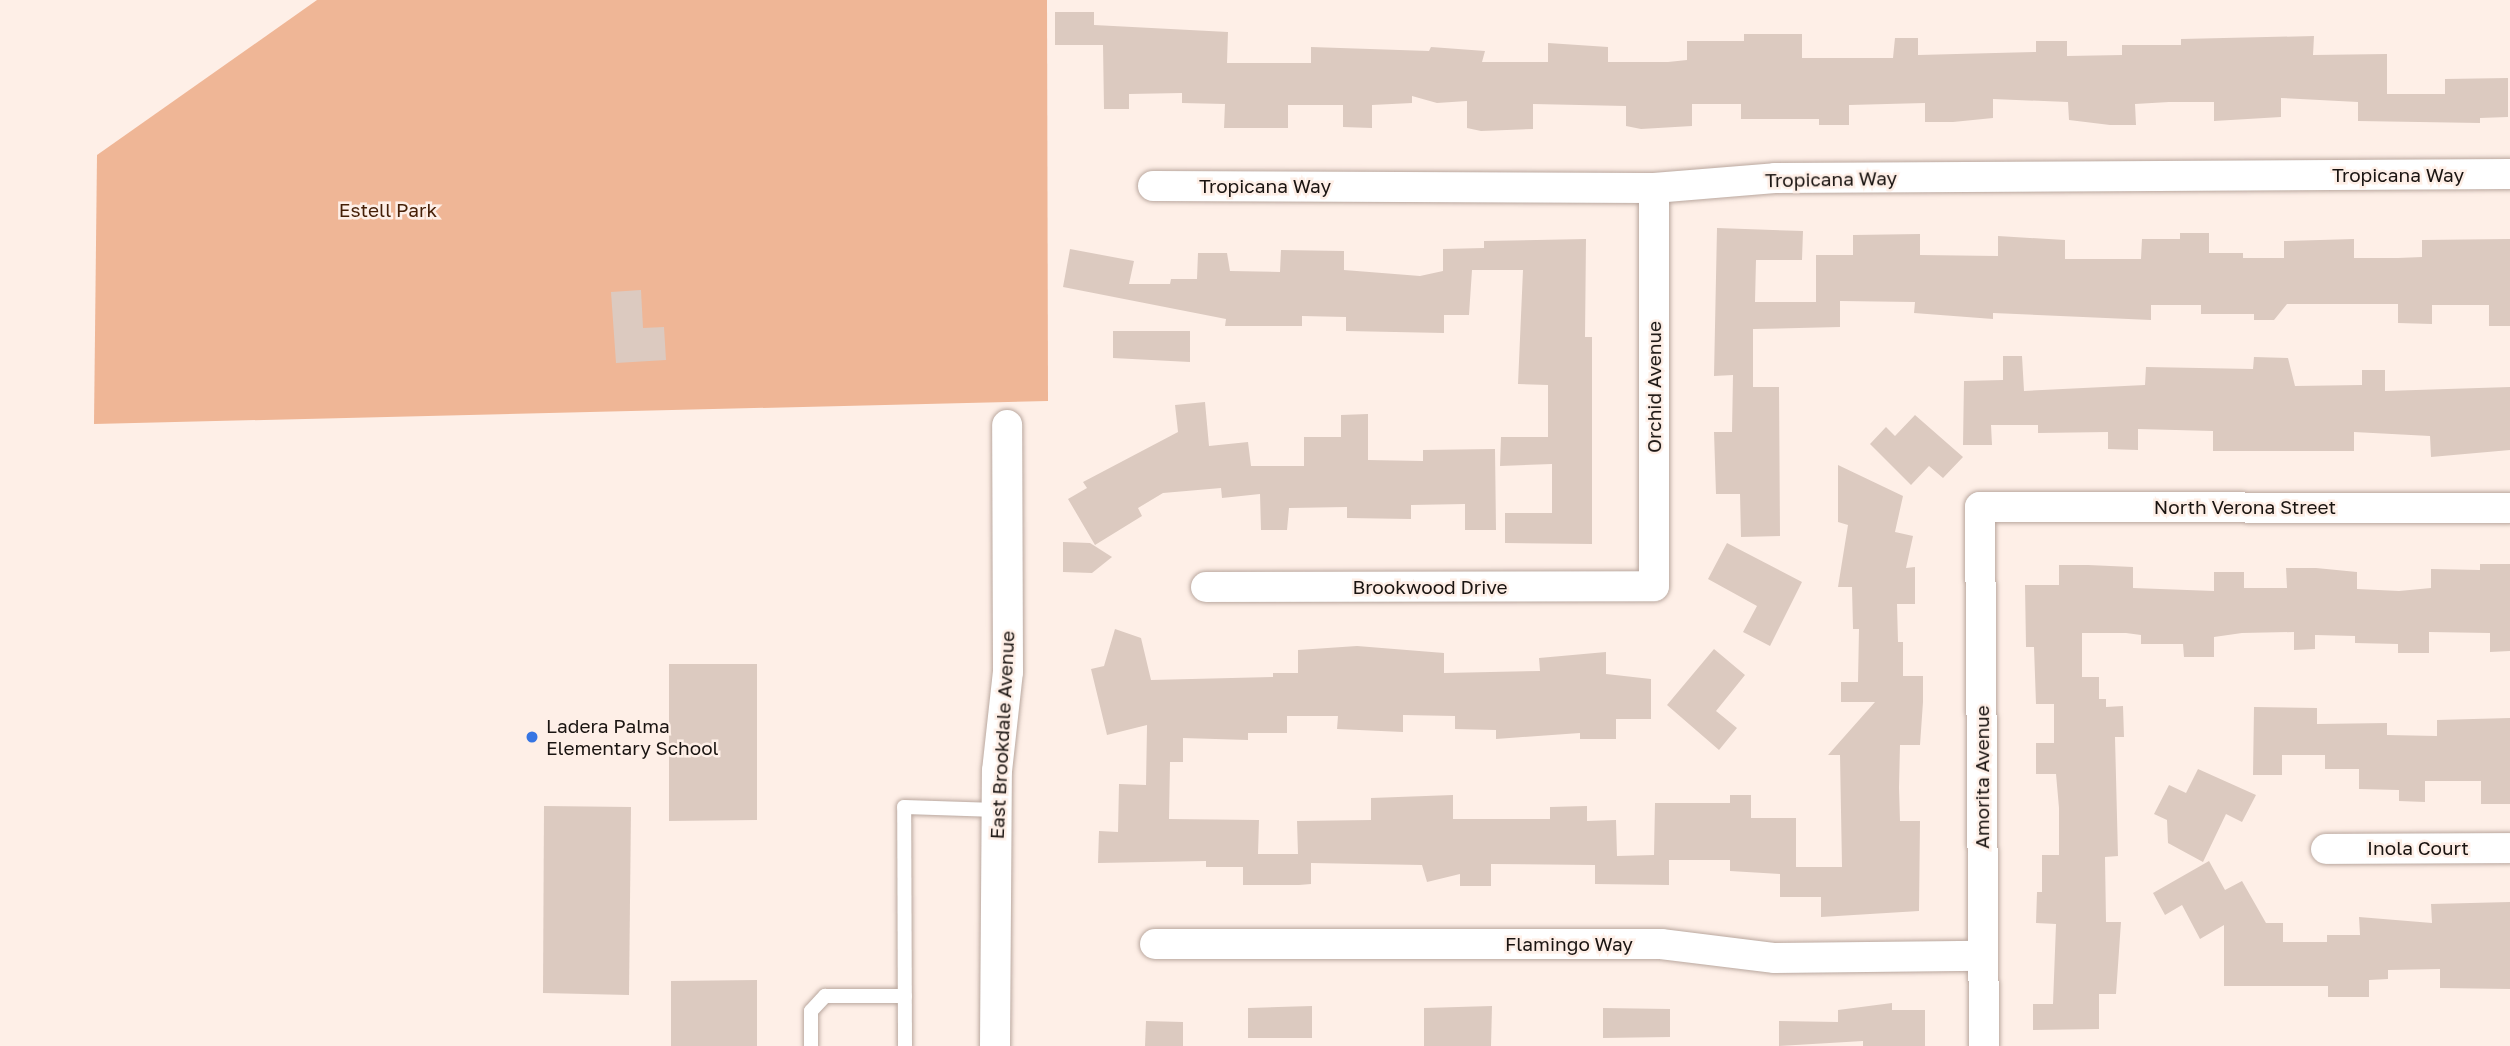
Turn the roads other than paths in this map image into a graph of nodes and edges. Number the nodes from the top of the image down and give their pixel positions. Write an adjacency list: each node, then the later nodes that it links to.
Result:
1 (2510, 174): 3 (street, Tropicana Way)
2 (1153, 186): 3 (street, Tropicana Way)
3 (1654, 188): 7 (street, Orchid Avenue)
4 (1007, 425): 9 (street, East Brookdale Avenue)
5 (1980, 507): 6 (street, North Verona Street); 13 (street, Amorita Avenue)
6 (2510, 508)
7 (1654, 586): 8 (street, Brookwood Drive)
8 (1206, 587)
9 (997, 810): 14 (lane); 17 (street, East Brookdale Avenue)
10 (2510, 848): 11 (street, Inola Court)
11 (2326, 849)
12 (1155, 944): 13 (street, Flamingo Way)
13 (1983, 956): 18 (street, Amorita Avenue)
14 (905, 996): 15 (lane); 16 (lane)
15 (811, 1046)
16 (905, 1046)
17 (995, 1046)
18 (1984, 1046)

